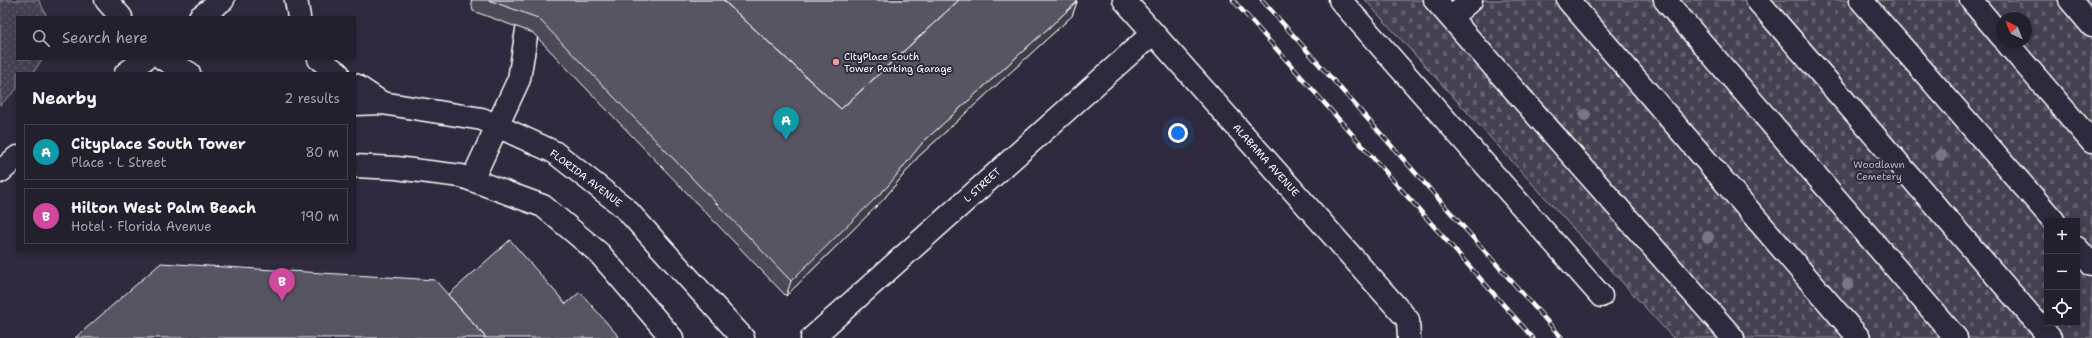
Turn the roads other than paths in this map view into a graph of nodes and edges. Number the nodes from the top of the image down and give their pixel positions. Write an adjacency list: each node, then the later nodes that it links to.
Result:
1 (106, 0): 14 (street)
2 (223, 0): 15 (street)
3 (296, 0): 16 (street)
4 (1124, 0): 21 (street, ALABAMA AVENUE)
5 (1340, 0): 43 (street)
6 (1435, 0): 17 (street)
7 (1471, 0): 17 (street)
8 (1568, 0): 49 (street)
9 (1665, 0): 50 (street)
10 (1757, 0): 51 (street)
11 (1861, 0): 40 (street)
12 (1970, 0): 20 (street)
13 (2070, 0): 18 (street)
14 (120, 16)
15 (201, 16)
16 (298, 16)
17 (1451, 17): 48 (street)
18 (2092, 26)
19 (527, 30): 34 (street)
20 (1996, 30)
21 (1153, 33): 44 (street, ALABAMA AVENUE); 47 (street, L STREET)
22 (2011, 48): 35 (street)
23 (144, 60): 27 (street)
24 (154, 60): 28 (street)
25 (165, 60): 29 (street)
26 (320, 60): 30 (street)
27 (127, 72)
28 (157, 72)
29 (187, 72)
30 (337, 72)
31 (356, 85): 32 (street)
32 (382, 103): 33 (street, FLORIDA AVENUE); 34 (street, FLORIDA AVENUE)
33 (356, 104)
34 (496, 125): 39 (street); 46 (street, FLORIDA AVENUE)
35 (2092, 142)
36 (16, 158): 38 (street)
37 (356, 166): 39 (street)
38 (0, 172)
39 (472, 180): 45 (street)
40 (2051, 218)
41 (2080, 251): 42 (street)
42 (2092, 265)
43 (1601, 296)
44 (1409, 329)
45 (672, 338)
46 (743, 338)
47 (812, 338)
48 (1733, 338)
49 (1859, 338)
50 (1956, 338)
51 (2050, 338)

